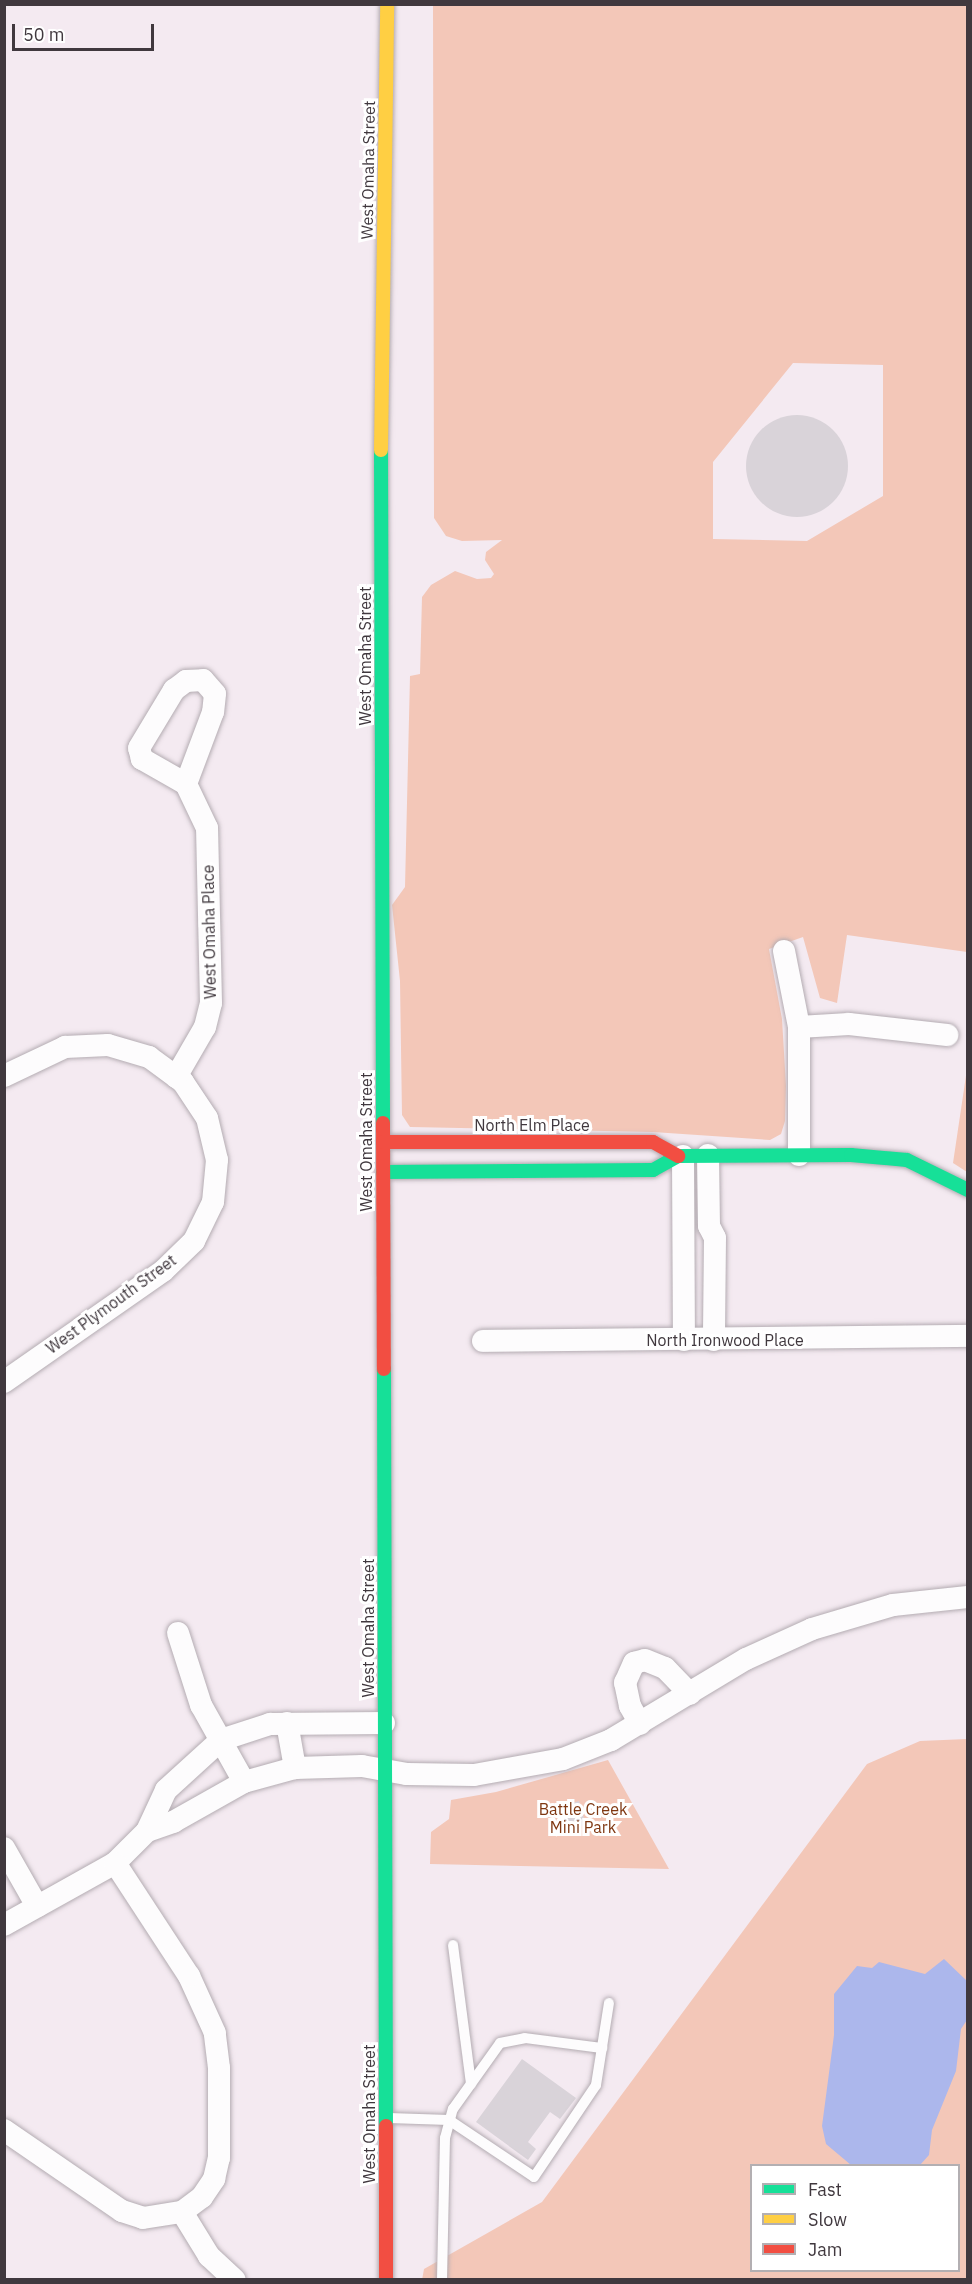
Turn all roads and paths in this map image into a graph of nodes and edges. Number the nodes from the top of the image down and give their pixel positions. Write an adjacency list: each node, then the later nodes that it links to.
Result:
1 (387, 4): 8 (main road, West Omaha Street)
2 (186, 784): 7 (street, West Omaha Place)
3 (784, 951): 4 (street)
4 (799, 1027): 5 (street); 10 (street)
5 (947, 1035)
6 (4, 1076): 7 (street, West Plymouth Street)
7 (180, 1080): 18 (street, West Plymouth Street)
8 (382, 1142): 11 (main road, North Elm Place); 12 (main road, West Omaha Street)
9 (708, 1155): 10 (main road); 11 (main road); 16 (street)
10 (799, 1155): 13 (main road)
11 (680, 1156): 12 (main road); 15 (street)
12 (383, 1172): 23 (main road, West Omaha Street)
13 (968, 1190)
14 (968, 1336): 16 (street, North Ironwood Place)
15 (684, 1340): 16 (street, North Ironwood Place); 17 (street, North Ironwood Place)
16 (714, 1340)
17 (483, 1341)
18 (4, 1382)
19 (968, 1597): 21 (street)
20 (178, 1633): 25 (street)
21 (690, 1694): 24 (street); 24 (street)
22 (287, 1723): 23 (street); 25 (street); 26 (street)
23 (384, 1723): 27 (main road, West Omaha Street)
24 (640, 1724): 27 (street)
25 (221, 1740): 28 (street); 29 (street)
26 (295, 1768): 27 (street); 28 (street)
27 (384, 1770): 38 (main road, West Omaha Street)
28 (243, 1782): 29 (street)
29 (147, 1831): 31 (street)
30 (4, 1848): 32 (street)
31 (115, 1863): 32 (street); 41 (street)
32 (37, 1906): 33 (street)
33 (4, 1925)
34 (453, 1945): 37 (lane)
35 (609, 2003): 36 (lane)
36 (602, 2048): 37 (lane); 39 (lane)
37 (471, 2084): 39 (lane)
38 (386, 2118): 39 (lane); 43 (main road, West Omaha Street)
39 (448, 2120): 44 (lane)
40 (4, 2130): 41 (street)
41 (182, 2212): 42 (street)
42 (235, 2280)
43 (386, 2280)
44 (442, 2280)

